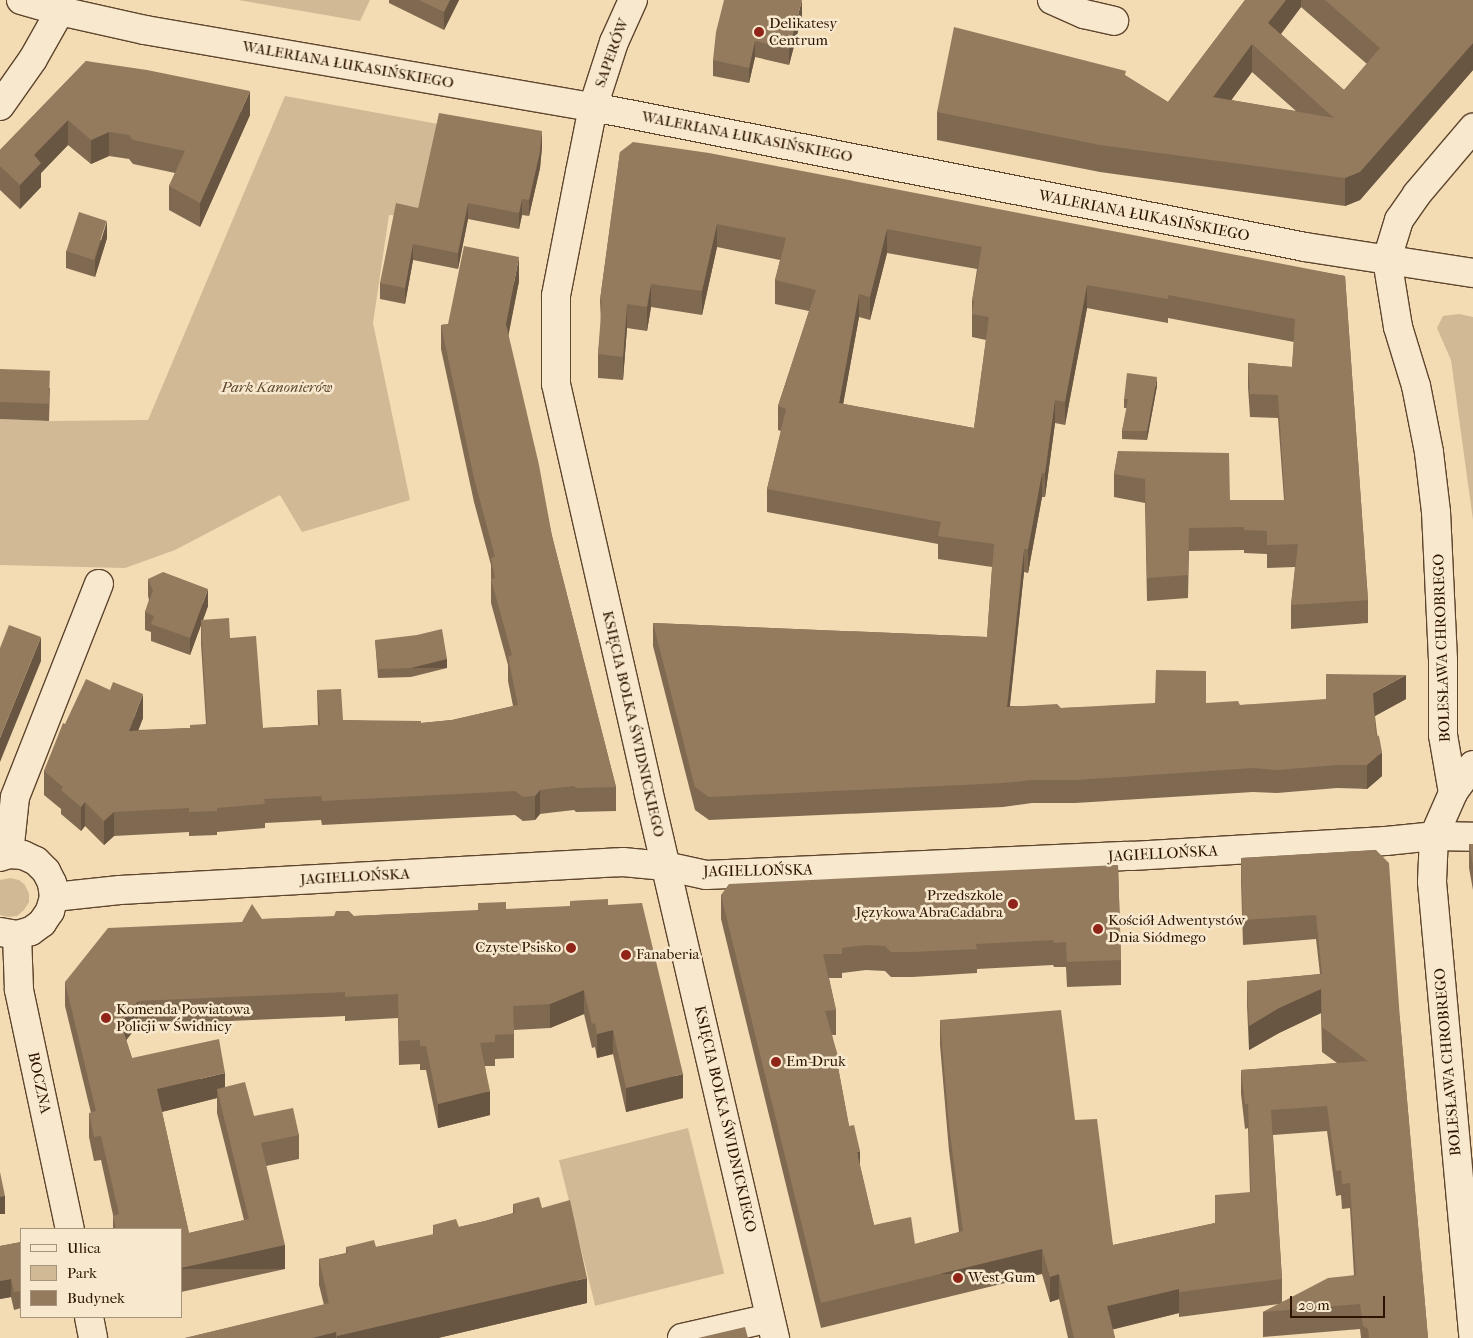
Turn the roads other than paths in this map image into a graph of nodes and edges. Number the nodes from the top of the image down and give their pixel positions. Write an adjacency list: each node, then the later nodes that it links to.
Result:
1 (21, 0): 5 (street, WALERIANA ŁUKASIŃSKIEGO)
2 (633, 0): 8 (street, SAPERÓW)
3 (1052, 0): 6 (street)
4 (94, 9): 5 (street, WALERIANA ŁUKASIŃSKIEGO); 8 (street, WALERIANA ŁUKASIŃSKIEGO)
5 (60, 11): 7 (street)
6 (1114, 21)
7 (0, 106)
8 (593, 106): 10 (street, WALERIANA ŁUKASIŃSKIEGO); 18 (street, KSIĘCIA BOLKA ŚWIDNICKIEGO)
9 (1473, 128): 10 (street)
10 (1388, 259): 11 (street, WALERIANA ŁUKASIŃSKIEGO); 14 (street, BOLESŁAWA CHROBREGO)
11 (1473, 272)
12 (99, 584): 17 (street)
13 (1473, 765): 14 (street)
14 (1453, 792): 15 (street, BOLESŁAWA CHROBREGO)
15 (1434, 836): 16 (street, JAGIELLOŃSKA); 18 (street, JAGIELLOŃSKA); 24 (street, BOLESŁAWA CHROBREGO)
16 (1473, 837)
17 (4, 855): 19 (street)
18 (665, 866): 19 (street, JAGIELLOŃSKA); 23 (street, KSIĘCIA BOLKA ŚWIDNICKIEGO)
19 (54, 897): 20 (street)
20 (9, 934): 21 (street, BOCZNA)
21 (70, 1228)
22 (89, 1318): 25 (street)
23 (773, 1328): 26 (street)
24 (1473, 1336)
25 (93, 1338)
26 (682, 1338)

